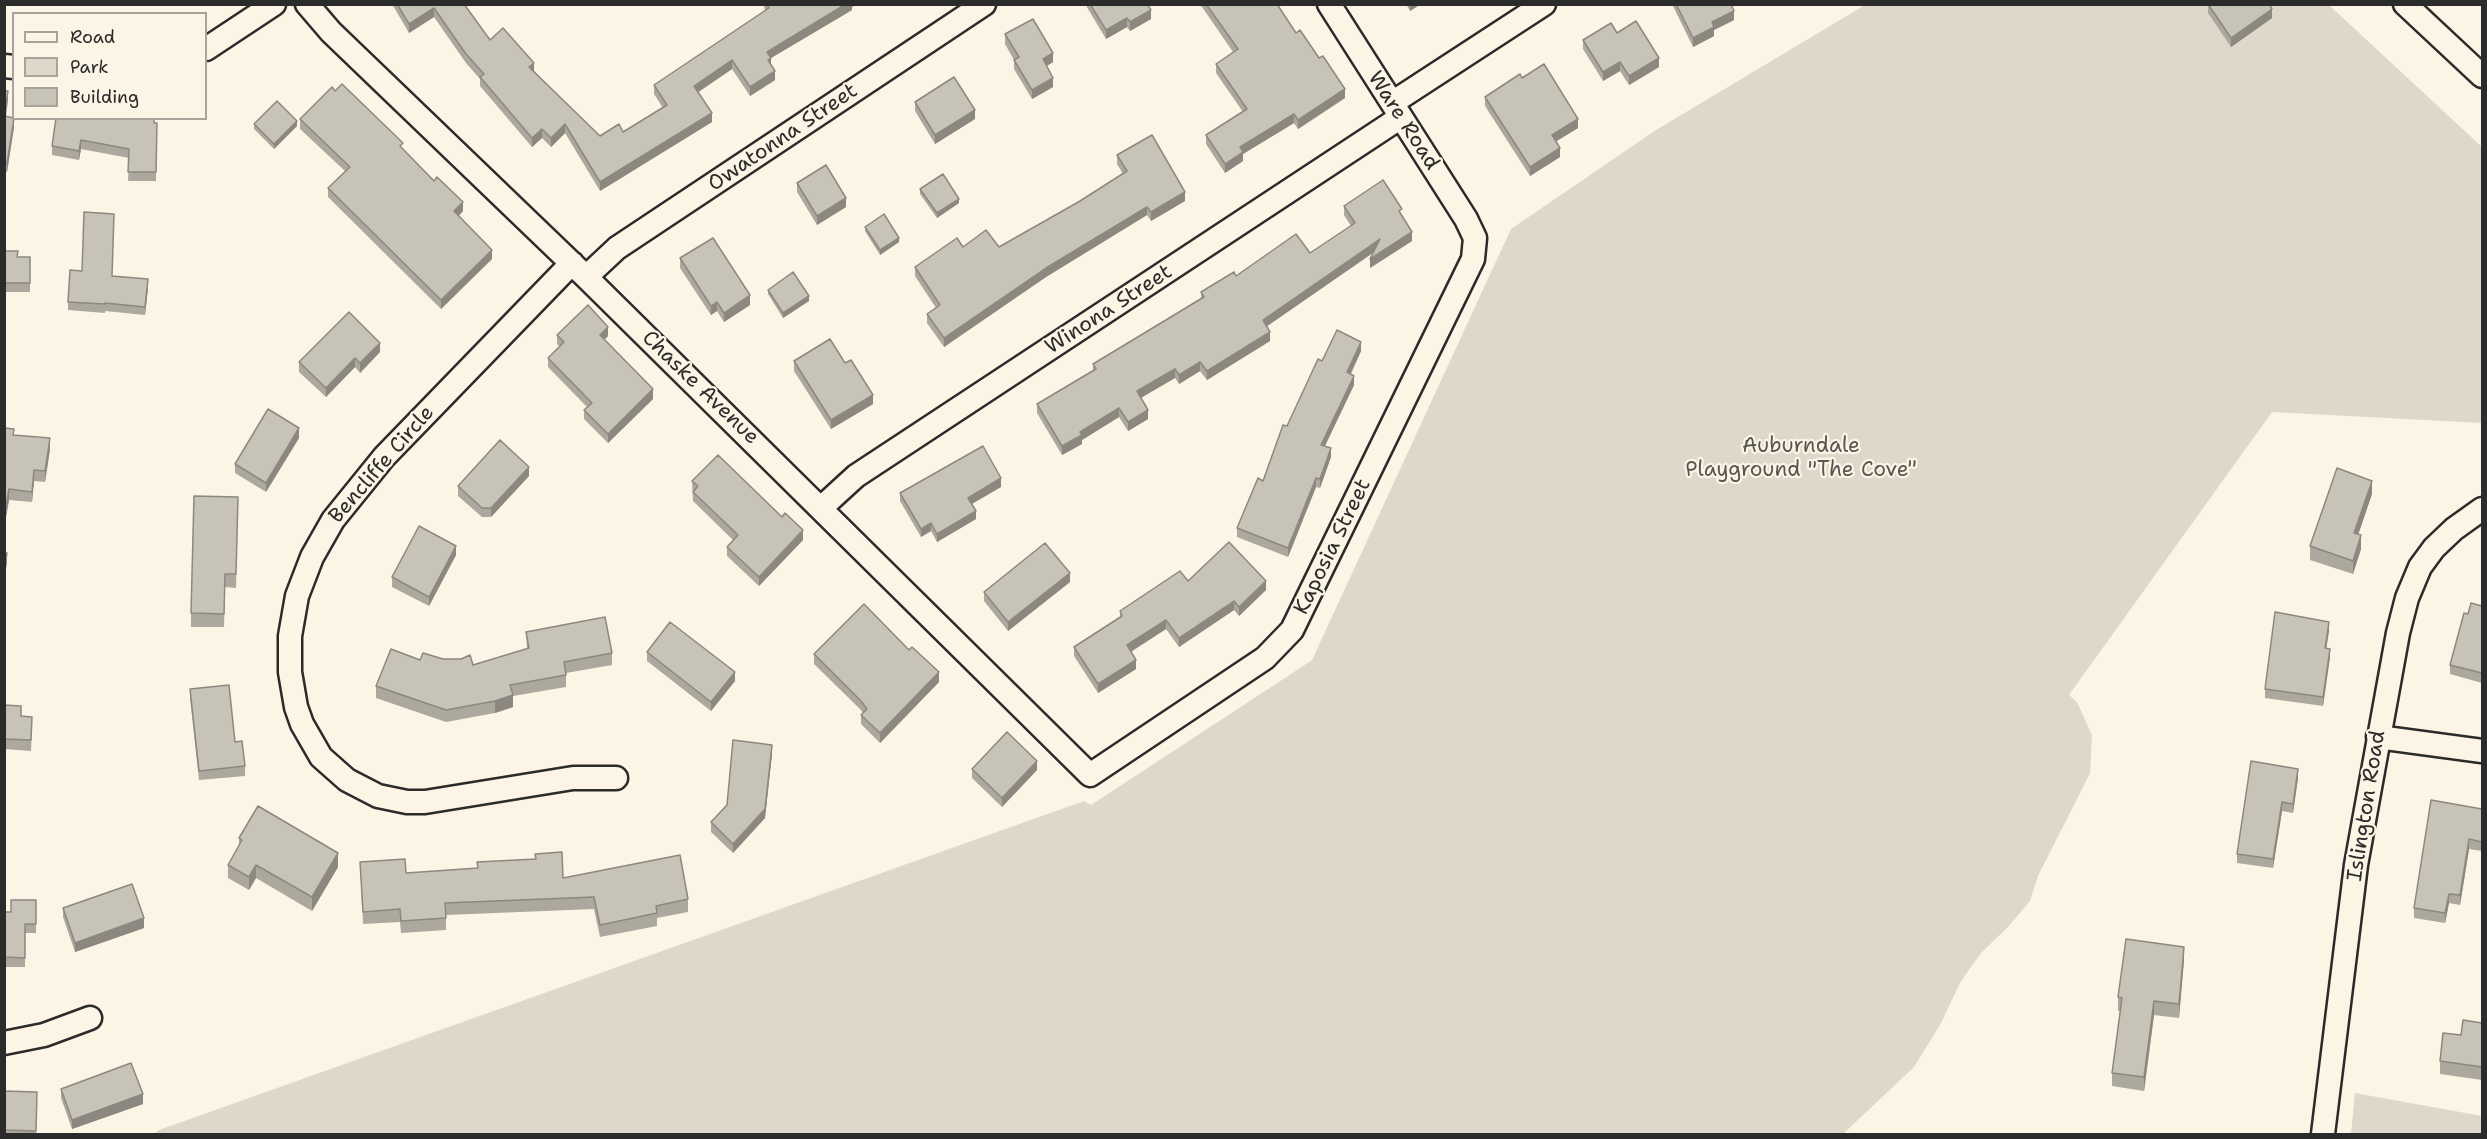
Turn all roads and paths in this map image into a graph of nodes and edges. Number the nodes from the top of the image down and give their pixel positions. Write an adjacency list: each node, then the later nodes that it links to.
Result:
1 (274, 4): 7 (street)
2 (307, 4): 11 (street, Chaske Avenue)
3 (984, 4): 11 (street, Owatonna Street)
4 (1329, 4): 9 (street, Ware Road)
5 (1544, 4): 9 (street, Winona Street)
6 (2404, 4): 8 (street)
7 (207, 49)
8 (2482, 76)
9 (1396, 110): 10 (street, Ware Road); 12 (street, Winona Street)
10 (1475, 238): 16 (street, Kaposia Street)
11 (579, 270): 12 (street, Chaske Avenue); 17 (street, Bencliffe Circle)
12 (821, 508): 16 (street, Chaske Avenue)
13 (2482, 509): 14 (street, Islington Road)
14 (2378, 737): 15 (street); 20 (street, Islington Road)
15 (2482, 751)
16 (1090, 775)
17 (616, 778)
18 (90, 1018): 19 (street)
19 (4, 1043)
20 (2323, 1134)

